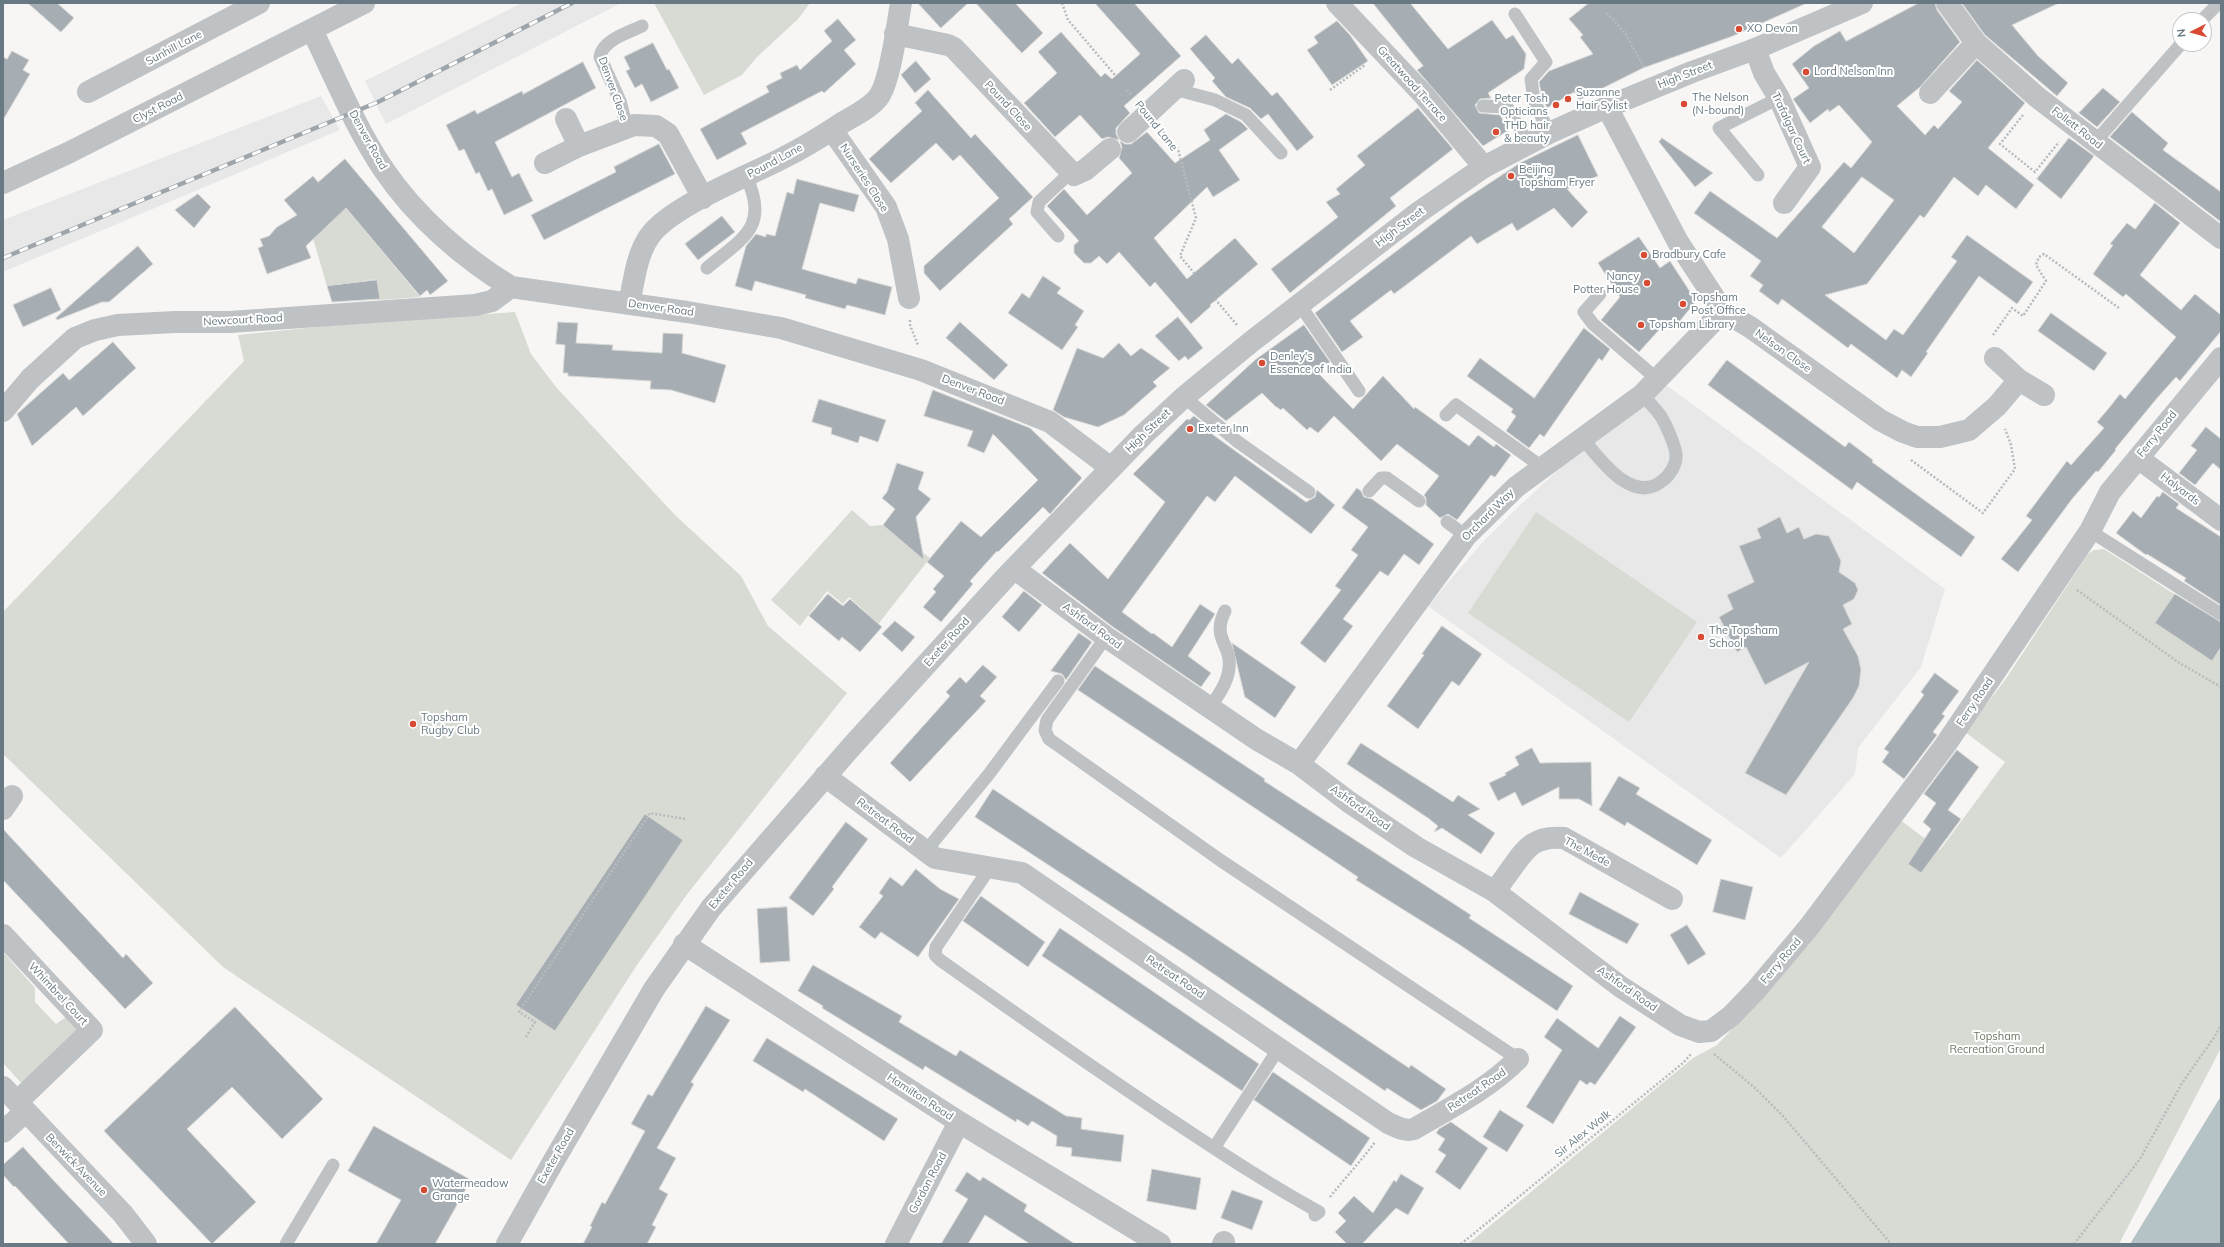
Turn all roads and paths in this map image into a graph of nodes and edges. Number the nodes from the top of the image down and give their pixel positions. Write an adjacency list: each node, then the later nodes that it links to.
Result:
1 (259, 3): 24 (street, Sunhill Lane)
2 (364, 3): 13 (street, Clyst Road)
3 (901, 3): 14 (street, Pound Lane)
4 (1062, 3): 19 (path)
5 (1337, 3): 18 (street, Greatwood Terrace)
6 (1862, 3): 16 (street, High Street)
7 (1947, 3): 15 (street, Follett Road)
8 (2218, 3): 9 (lane)
9 (2210, 12)
10 (1608, 13): 21 (path)
11 (1515, 14): 36 (lane)
12 (642, 26): 33 (lane, Denver Close)
13 (312, 30): 47 (street, Clyst Road); 54 (street, Denver Road)
14 (895, 34): 34 (street, Pound Lane); 44 (street, Pound Close)
15 (1976, 44): 25 (street); 26 (street, Follett Road)
16 (1755, 49): 21 (street, High Street); 27 (street, Trafalgar Court)
17 (2174, 52): 37 (lane)
18 (1384, 53): 23 (path); 43 (street, Greatwood Terrace)
19 (1115, 75)
20 (1179, 84): 30 (street); 41 (lane)
21 (1656, 87): 29 (street, High Street)
22 (1127, 90): 30 (path, Pound Lane)
23 (1330, 90)
24 (88, 92)
25 (1930, 93)
26 (2037, 97): 32 (street, Follett Road); 32 (path)
27 (1779, 98): 45 (lane); 49 (street, Trafalgar Court)
28 (1482, 106): 38 (lane)
29 (1607, 107): 36 (street, High Street); 61 (street, Nelson Close)
30 (1147, 114): 35 (street); 53 (path, Pound Lane)
31 (566, 119): 39 (street)
32 (2073, 125): 37 (street, Follett Road)
33 (627, 128): 39 (street, Denver Close); 48 (street, Denver Close)
34 (832, 130): 46 (street, Pound Lane); 56 (street, Nurseries Close)
35 (1128, 132)
36 (1549, 133): 38 (street, High Street)
37 (2095, 142): 51 (street, Follett Road)
38 (1528, 144): 43 (street, High Street)
39 (578, 146): 42 (street, Denver Close)
40 (1110, 148): 44 (street)
41 (1281, 153)
42 (546, 163)
43 (1484, 167): 59 (street, High Street)
44 (1070, 172): 50 (lane)
45 (1758, 175)
46 (746, 176): 48 (street, Pound Lane); 52 (lane)
47 (3, 183)
48 (703, 198): 58 (street, Pound Lane)
49 (1784, 203)
50 (1058, 236)
51 (2221, 238)
52 (707, 268)
53 (1194, 273)
54 (511, 287): 58 (street, Denver Road); 72 (street, Newcourt Road)
55 (1600, 294): 67 (lane)
56 (909, 298): 63 (path)
57 (1214, 299): 62 (path)
58 (630, 304): 78 (street, Denver Road)
59 (1300, 305): 62 (street, High Street); 68 (lane)
60 (2119, 308): 64 (path)
61 (1723, 311): 67 (street, Orchard Way); 71 (street, Nelson Close)
62 (1251, 342): 70 (street, High Street)
63 (921, 350)
64 (1995, 358): 66 (street)
65 (2221, 358): 76 (street, Ferry Road)
66 (2018, 380): 69 (street); 71 (street, Nelson Close)
67 (1650, 387): 74 (street, Orchard Way); 74 (lane)
68 (1359, 392)
69 (2044, 395)
70 (1184, 397): 78 (street, High Street); 80 (lane)
71 (1997, 406): 75 (path)
72 (3, 411)
73 (1446, 415): 77 (lane)
74 (1583, 439): 77 (street, Orchard Way)
75 (1906, 456)
76 (2138, 458): 82 (street, Halyards); 84 (street, Ferry Road)
77 (1542, 467): 85 (street, Orchard Way)
78 (1111, 468): 86 (street, High Street)
79 (1369, 491): 81 (lane)
80 (1309, 492)
81 (1419, 501)
82 (2221, 520)
83 (1447, 522): 85 (lane)
84 (2090, 530): 87 (street, Ferry Road); 89 (lane)
85 (1466, 536): 94 (street, Orchard Way)
86 (1016, 569): 90 (street, Ashford Road); 95 (street, Exeter Road)
87 (2059, 577): 92 (path); 104 (street, Ferry Road)
88 (1225, 611): 93 (lane)
89 (2221, 614)
90 (1106, 638): 93 (street, Ashford Road); 107 (lane)
91 (1058, 681): 97 (lane)
92 (2221, 688)
93 (1210, 707): 94 (street, Ashford Road)
94 (1299, 764): 99 (street, Ashford Road)
95 (825, 776): 97 (street, Retreat Road); 102 (street, Exeter Road)
96 (685, 819): 105 (path)
97 (925, 852): 98 (street, Retreat Road)
98 (989, 869): 106 (street, Retreat Road); 112 (lane)
99 (1494, 890): 100 (street, The Mede); 104 (street, Ashford Road)
100 (1672, 899)
101 (3, 935): 108 (street, Whimbrel Court)
102 (684, 944): 109 (street, Hamilton Road); 117 (street, Exeter Road)
103 (2221, 1025): 122 (path)
104 (1711, 1031): 120 (path, Sir Alex Walk); 121 (path)
105 (526, 1037)
106 (1279, 1048): 110 (street, Retreat Road); 112 (lane)
107 (1518, 1059): 110 (street, Retreat Road)
108 (15, 1100): 111 (street); 115 (street, Berwick Avenue)
109 (959, 1122): 118 (street, Gordon Road); 119 (street, Hamilton Road)
110 (1388, 1123): 114 (path)
111 (3, 1132)
112 (1214, 1148): 114 (lane)
113 (333, 1165): 116 (lane)
114 (1317, 1213)
115 (146, 1244)
116 (286, 1244)
117 (507, 1244)
118 (896, 1244)
119 (1160, 1244)
120 (1461, 1244)
121 (1891, 1244)
122 (2074, 1244)

